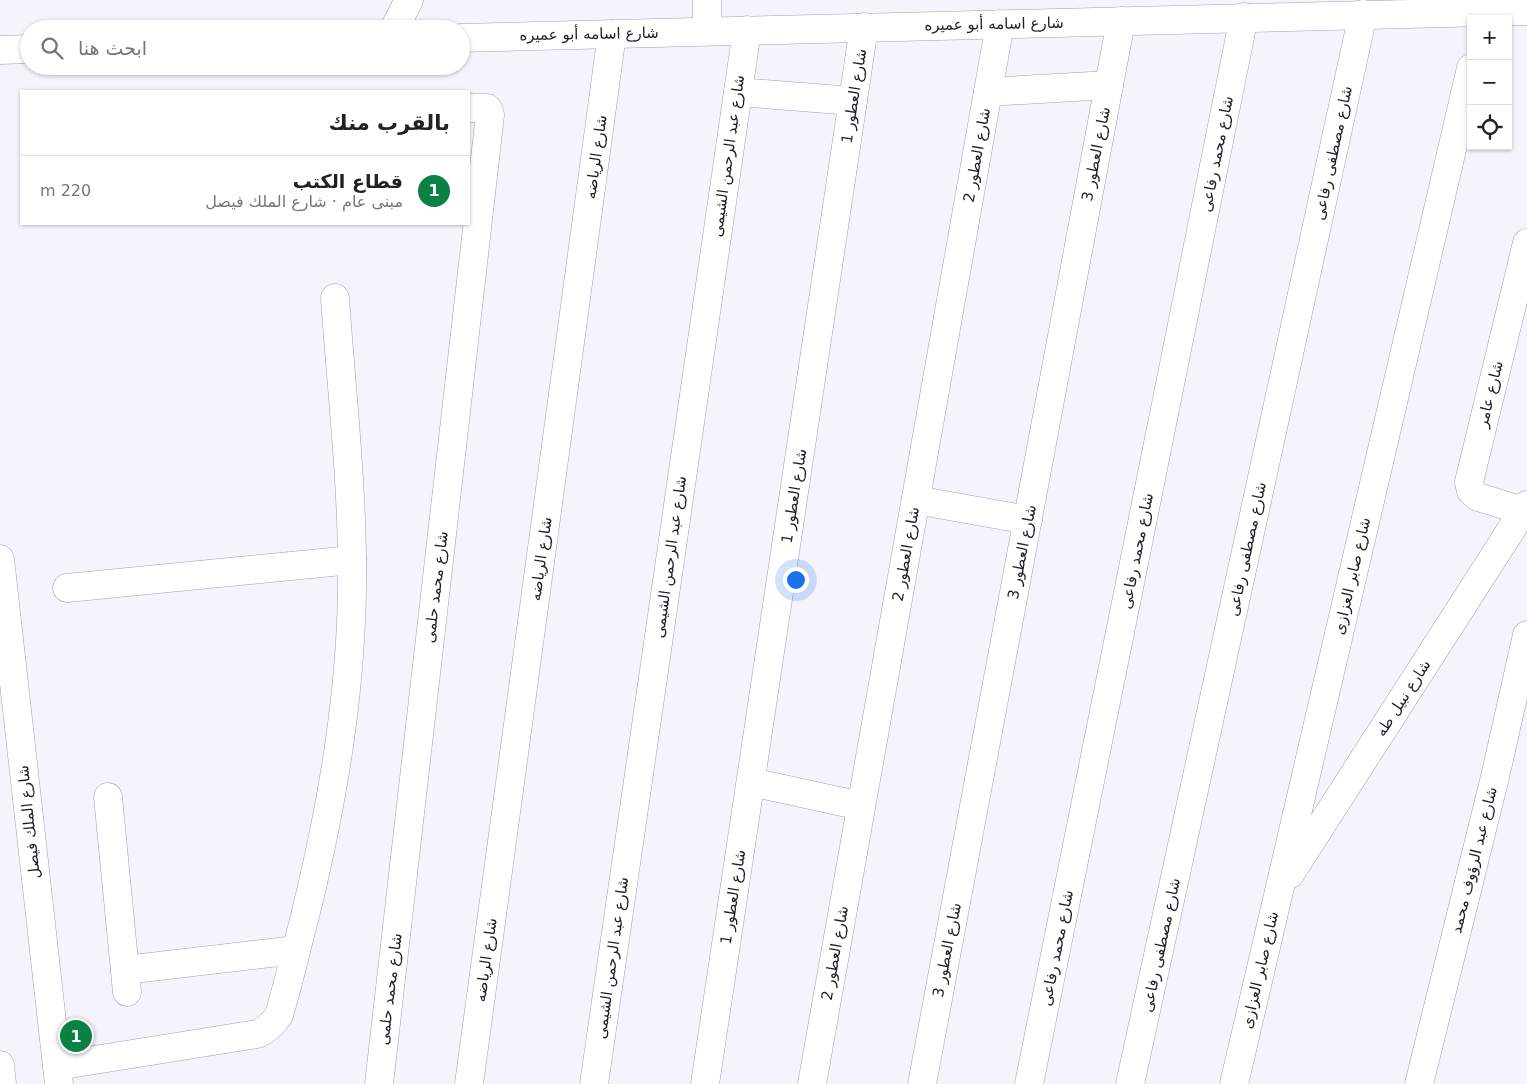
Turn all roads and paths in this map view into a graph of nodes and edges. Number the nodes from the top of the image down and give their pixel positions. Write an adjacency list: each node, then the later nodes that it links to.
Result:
1 (409, 0): 7 (street)
2 (707, 0): 12 (street)
3 (1527, 11): 5 (street, شارع اسامه أبو عميره)
4 (1364, 14): 5 (street, شارع اسامه أبو عميره); 6 (street, شارع اسامه أبو عميره); 47 (street, شارع مصطفى رفاعى)
5 (1483, 15)
6 (1244, 17): 8 (street, شارع اسامه أبو عميره); 46 (street, شارع محمد رفاعى)
7 (399, 20)
8 (1121, 21): 9 (street, شارع اسامه أبو عميره); 17 (street, شارع العطور 3)
9 (1000, 24): 10 (street, شارع اسامه أبو عميره); 20 (street, شارع العطور 2)
10 (864, 27): 11 (street, شارع اسامه أبو عميره); 21 (street, شارع العطور 1)
11 (747, 30): 12 (street, شارع اسامه أبو عميره); 19 (street, شارع عبد الرحمن الشيمى)
12 (707, 31): 13 (street, شارع اسامه أبو عميره)
13 (612, 34): 14 (street, شارع اسامه أبو عميره); 41 (street, شارع الرياضه)
14 (470, 38)
15 (20, 49): 16 (street)
16 (0, 50)
17 (1109, 85): 20 (street); 27 (street, شارع العطور 3)
18 (1467, 85): 35 (street, شارع صابر العزازى)
19 (738, 92): 21 (street); 42 (street, شارع عبد الرحمن الشيمى)
20 (988, 92): 25 (street, شارع العطور 2)
21 (854, 101): 32 (street, شارع العطور 1)
22 (470, 108): 40 (street, شارع محمد حلمى)
23 (1527, 243): 26 (street, شارع عامر)
24 (334, 298): 29 (street)
25 (916, 500): 27 (street); 34 (street, شارع العطور 2)
26 (1525, 508): 35 (street, شارع نبيل طه)
27 (1028, 520): 45 (street, شارع العطور 3)
28 (0, 559): 38 (street, شارع الملك فيصل)
29 (352, 560): 30 (street); 36 (street)
30 (66, 588)
31 (1527, 636): 49 (street, شارع عبد الرؤوف محمد)
32 (750, 782): 34 (street); 43 (street, شارع العطور 1)
33 (108, 797): 36 (street)
34 (861, 806): 44 (street, شارع العطور 2)
35 (1279, 892): 48 (street, شارع صابر العزازى)
36 (296, 950): 38 (street)
37 (0, 1065): 39 (street)
38 (58, 1075)
39 (2, 1084)
40 (379, 1084)
41 (469, 1084)
42 (594, 1084)
43 (705, 1084)
44 (812, 1084)
45 (922, 1084)
46 (1029, 1084)
47 (1130, 1084)
48 (1234, 1084)
49 (1419, 1084)

